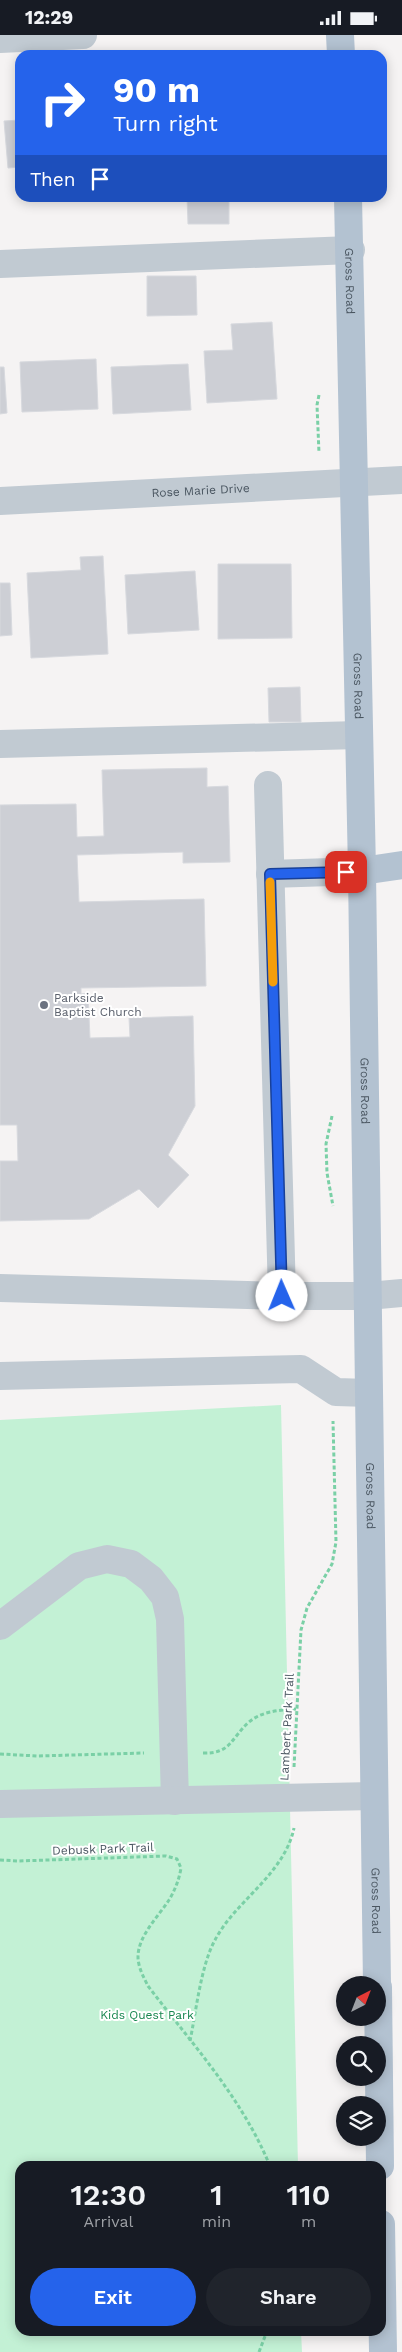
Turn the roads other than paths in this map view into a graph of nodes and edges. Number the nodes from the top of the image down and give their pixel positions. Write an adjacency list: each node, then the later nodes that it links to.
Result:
1 (83, 35): 3 (street)
2 (340, 35): 4 (main road)
3 (0, 39)
4 (341, 50)
5 (348, 202): 6 (main road, Gross Road)
6 (351, 251): 7 (street); 9 (main road, Gross Road)
7 (0, 264)
8 (402, 480): 9 (street, Rose Marie Drive)
9 (355, 482): 10 (street, Rose Marie Drive); 11 (main road, Gross Road)
10 (0, 501)
11 (359, 735): 12 (street); 15 (main road, Gross Road)
12 (0, 744)
13 (268, 785): 16 (street)
14 (402, 865): 15 (main road)
15 (362, 871): 16 (street); 20 (main road, Gross Road)
16 (270, 874): 19 (street)
17 (0, 1288): 19 (street)
18 (402, 1293): 20 (street)
19 (282, 1296): 20 (street)
20 (368, 1296): 22 (main road, Gross Road)
21 (0, 1376): 22 (street)
22 (369, 1393): 24 (main road, Gross Road)
23 (0, 1626): 25 (street)
24 (374, 1796): 25 (street); 27 (main road, Gross Road)
25 (174, 1801): 26 (street)
26 (0, 1803)
27 (378, 1976)
28 (378, 2026): 29 (main road, Gross Road)
29 (380, 2161)
30 (402, 2172): 31 (main road)
31 (386, 2173)
32 (383, 2336): 33 (main road)
33 (383, 2352)

